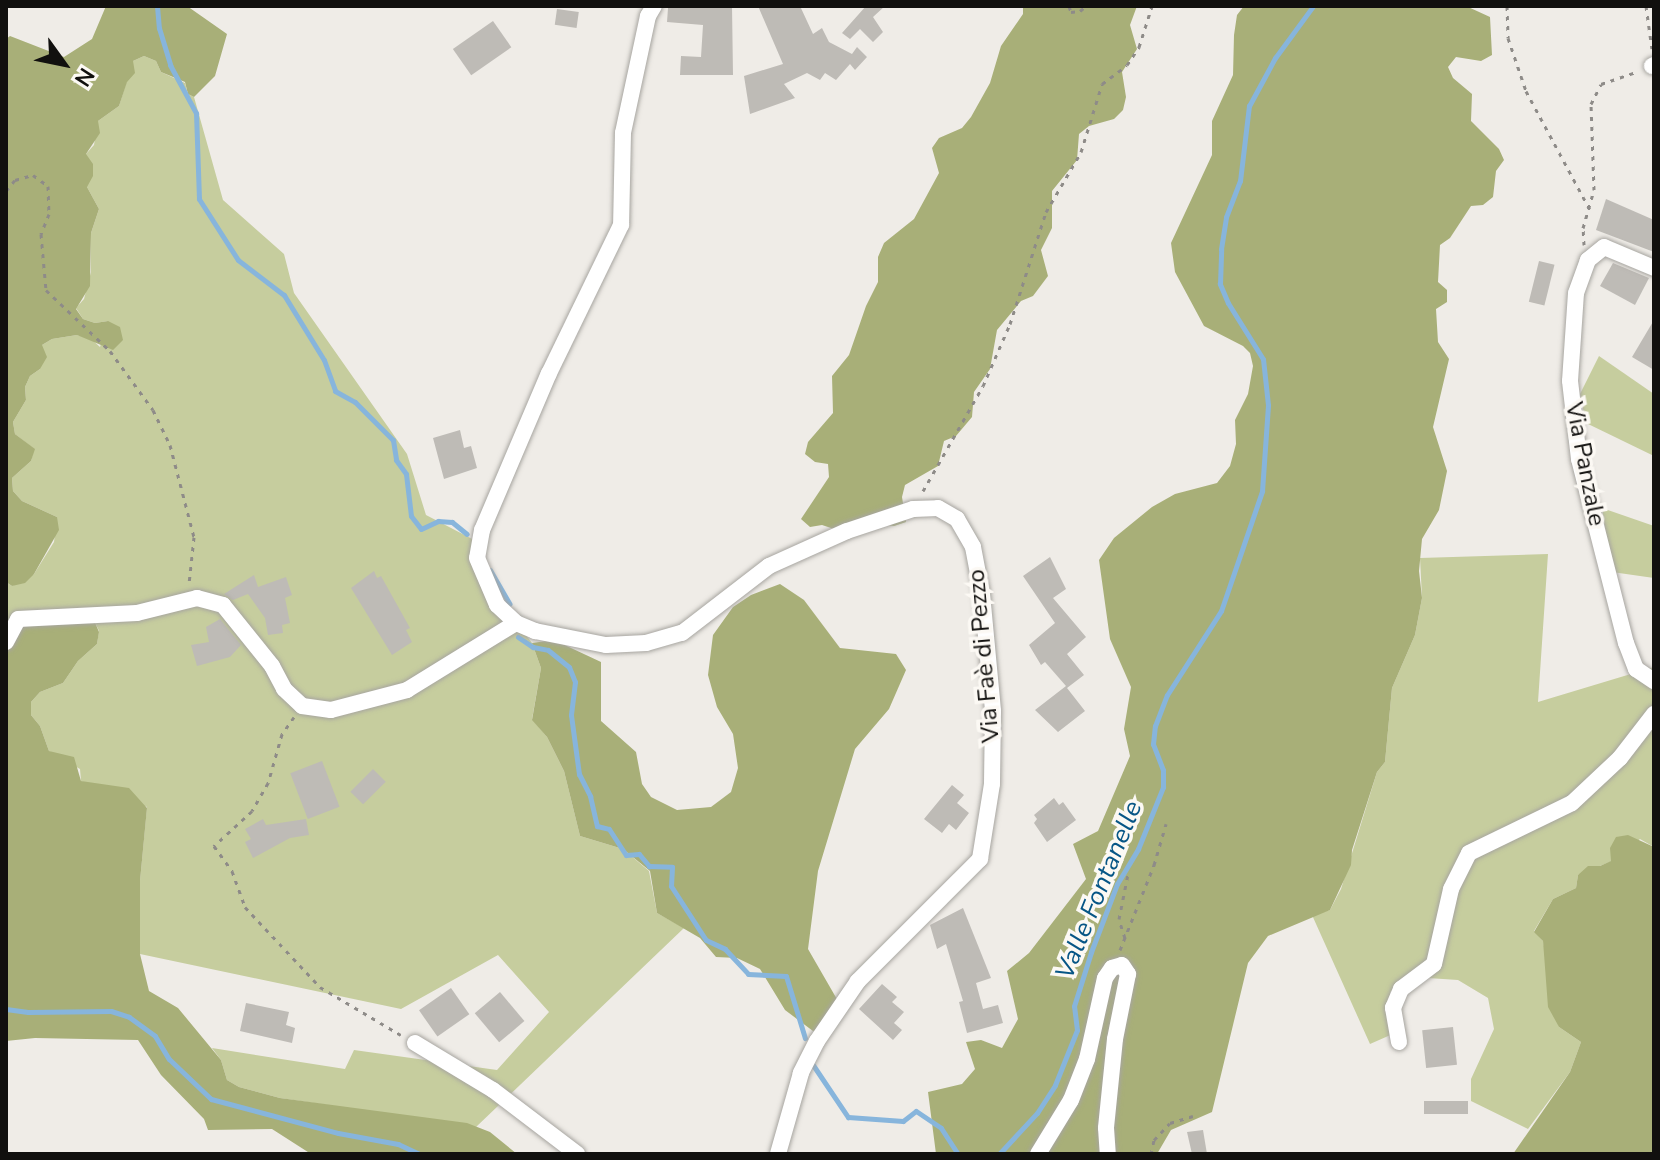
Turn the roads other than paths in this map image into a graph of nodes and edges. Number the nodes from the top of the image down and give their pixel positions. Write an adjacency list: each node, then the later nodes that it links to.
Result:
1 (654, 6): 3 (street)
2 (1654, 268): 5 (street, Via Panzale)
3 (516, 623): 4 (street); 10 (street, Via Faè di Pezzo)
4 (6, 642)
5 (1654, 681)
6 (1654, 714): 7 (street)
7 (1399, 1042)
8 (415, 1043): 9 (street)
9 (577, 1154)
10 (778, 1154)
11 (1038, 1154): 12 (street)
12 (1108, 1154)

